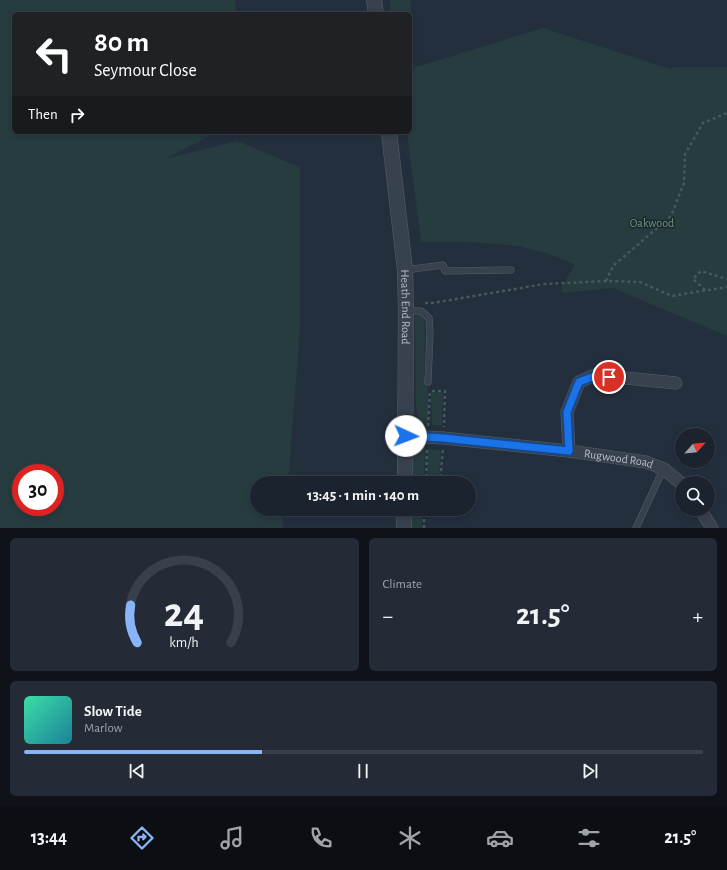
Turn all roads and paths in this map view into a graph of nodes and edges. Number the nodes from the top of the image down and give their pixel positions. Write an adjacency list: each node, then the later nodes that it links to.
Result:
1 (374, 0): 2 (street)
2 (376, 12)
3 (727, 114): 8 (path)
4 (389, 134): 5 (street, Heath End Road)
5 (405, 270): 6 (lane); 12 (street, Heath End Road)
6 (511, 270)
7 (727, 279): 10 (path)
8 (606, 281): 10 (path); 11 (path)
9 (727, 287): 10 (path)
10 (706, 290)
11 (422, 303)
12 (406, 311): 13 (lane); 15 (street, Heath End Road)
13 (428, 382)
14 (676, 383): 16 (street)
15 (406, 436): 16 (street, Rugwood Road); 17 (street, Heath End Road)
16 (569, 451): 19 (street, Rugwood Road)
17 (404, 476)
18 (660, 476): 25 (lane)
19 (675, 478)
20 (404, 516): 23 (street)
21 (424, 516): 24 (path)
22 (704, 516): 26 (street)
23 (404, 528)
24 (424, 528)
25 (636, 528)
26 (712, 528)

